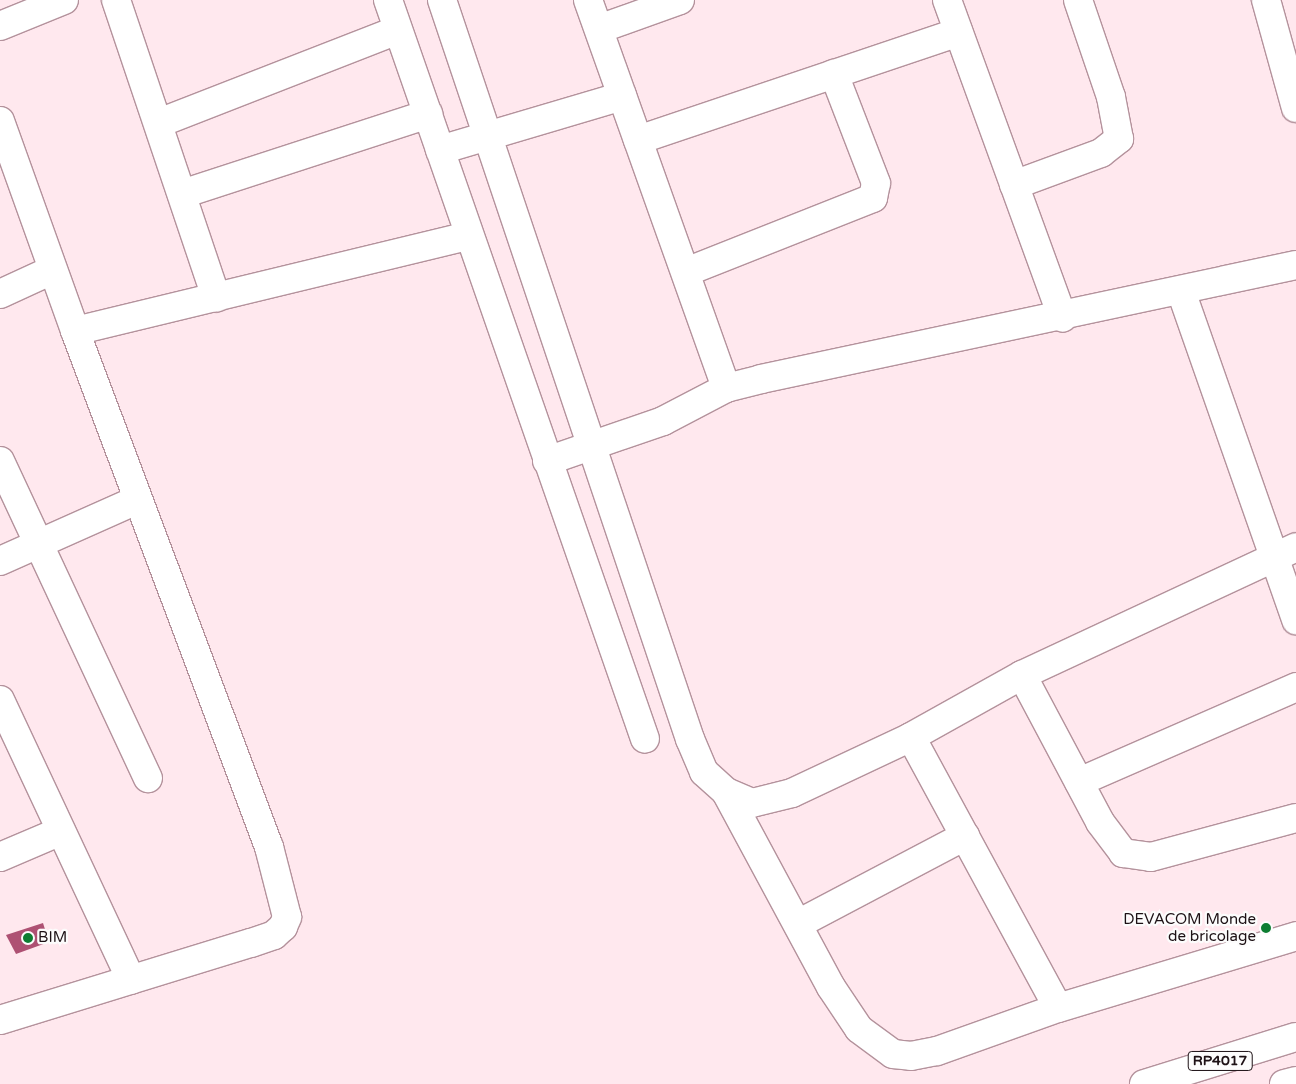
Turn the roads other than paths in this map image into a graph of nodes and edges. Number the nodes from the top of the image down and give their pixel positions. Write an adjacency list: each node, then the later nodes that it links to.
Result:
1 (64, 0): 10 (street)
2 (116, 0): 19 (street)
3 (388, 0): 12 (street)
4 (442, 0): 20 (street)
5 (588, 0): 11 (street)
6 (680, 0): 11 (street)
7 (947, 0): 13 (street)
8 (1078, 0): 23 (street)
9 (1266, 0): 16 (street)
10 (0, 26)
11 (599, 29): 15 (street)
12 (397, 30): 17 (street); 19 (street)
13 (958, 32): 14 (street); 23 (street)
14 (834, 74): 21 (street); 28 (street)
15 (622, 96): 20 (street); 21 (street)
16 (1296, 108)
17 (428, 114): 22 (street); 24 (street)
18 (0, 120): 27 (street)
19 (159, 123): 24 (street)
20 (487, 134): 22 (street); 35 (street)
21 (638, 140): 28 (street)
22 (440, 150): 25 (street)
23 (1014, 185): 32 (street)
24 (182, 194): 31 (street)
25 (468, 236): 31 (street); 36 (street)
26 (1296, 265): 29 (street)
27 (50, 271): 30 (street); 33 (street)
28 (686, 272): 34 (street)
29 (1181, 291): 32 (street); 40 (street)
30 (0, 294)
31 (216, 298): 33 (street)
32 (1062, 318): 34 (street)
33 (74, 331): 38 (street)
34 (726, 388): 35 (street)
35 (590, 446): 36 (street); 50 (street)
36 (547, 460): 47 (street)
37 (0, 461): 39 (street)
38 (136, 501): 39 (street); 57 (street)
39 (40, 546): 41 (street); 48 (street)
40 (1285, 552): 42 (street); 43 (street)
41 (0, 561)
42 (1296, 620)
43 (1022, 675): 46 (street); 49 (street)
44 (1296, 687): 49 (street)
45 (0, 700): 52 (street)
46 (912, 738): 50 (street); 53 (street)
47 (645, 739)
48 (148, 778)
49 (1079, 782): 51 (street)
50 (726, 792): 55 (street)
51 (1296, 818)
52 (61, 831): 54 (street); 57 (street)
53 (965, 836): 55 (street); 58 (street)
54 (0, 857)
55 (798, 924): 58 (street)
56 (1296, 936): 58 (street)
57 (131, 980): 59 (street)
58 (1058, 1008)
59 (0, 1020)
60 (1296, 1038): 62 (street, RP4017)
61 (1296, 1081): 63 (street)
62 (1144, 1084)
63 (1284, 1084)

